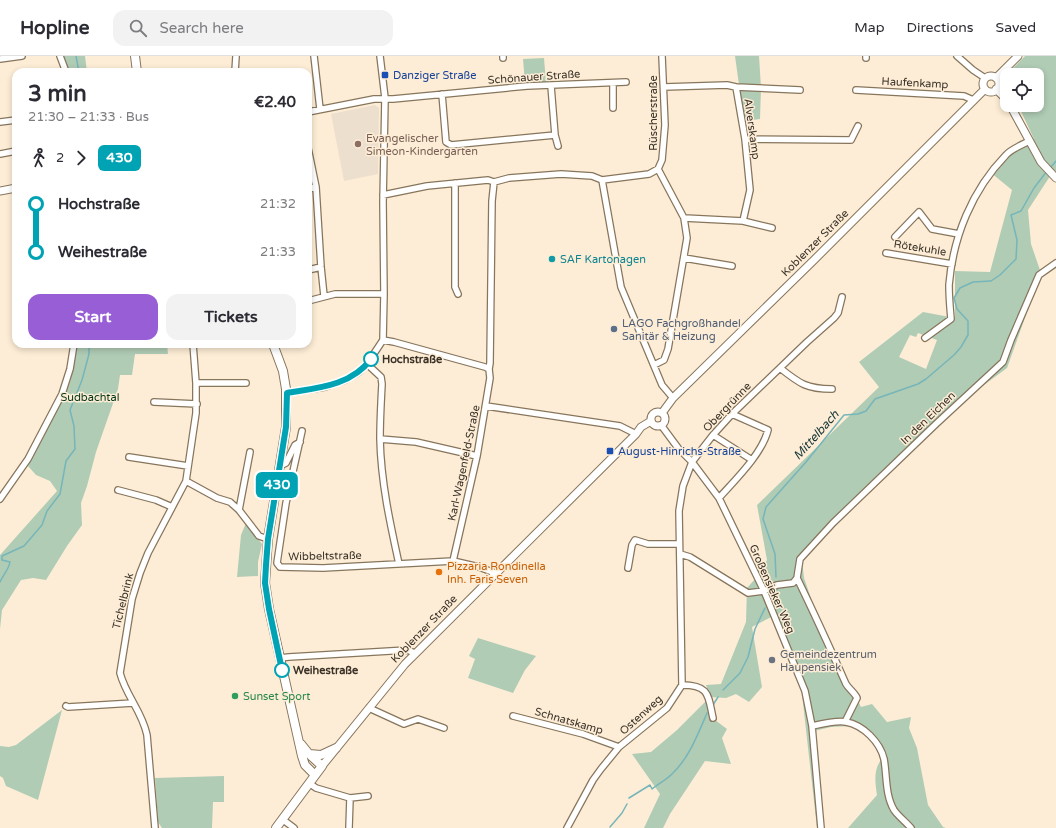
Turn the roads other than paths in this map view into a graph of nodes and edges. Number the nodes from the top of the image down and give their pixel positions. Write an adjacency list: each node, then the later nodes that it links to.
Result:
1 (22, 56): 10 (street)
2 (60, 56): 11 (street)
3 (136, 56): 12 (main road)
4 (236, 56): 13 (street)
5 (314, 56): 30 (street)
6 (380, 56): 27 (street)
7 (662, 56): 19 (street, Rüscherstraße)
8 (957, 56): 14 (street)
9 (1018, 56): 15 (street)
10 (0, 58)
11 (64, 68)
12 (137, 68)
13 (235, 68)
14 (985, 78): 15 (street); 21 (street)
15 (996, 78): 22 (street)
16 (626, 82): 17 (street, Schönauer Straße)
17 (612, 83): 18 (street, Schönauer Straße); 29 (street)
18 (551, 86): 26 (street, Schönauer Straße); 36 (street)
19 (664, 87): 20 (street, Alverskamp); 43 (street, Rüscherstraße)
20 (736, 87): 23 (street); 37 (street, Alverskamp)
21 (985, 89): 22 (street); 28 (street, Koblenzer Straße)
22 (996, 89): 25 (street)
23 (800, 90)
24 (856, 90): 28 (street, Haufenkamp)
25 (1000, 93)
26 (442, 94): 27 (street, Schönauer Straße); 36 (street)
27 (385, 98): 30 (street, Schönauer Straße); 52 (street)
28 (973, 100): 83 (street, Koblenzer Straße)
29 (614, 108)
30 (320, 109): 31 (street, Schönauer Straße)
31 (312, 111)
32 (1014, 112): 38 (street)
33 (12, 120): 34 (street)
34 (0, 122)
35 (858, 126): 37 (street)
36 (555, 135): 39 (street)
37 (745, 138): 54 (street, Alverskamp)
38 (1029, 141): 44 (street); 56 (street, Rötekuhle)
39 (558, 146)
40 (12, 152): 41 (street)
41 (0, 154)
42 (312, 168): 48 (street)
43 (658, 169): 45 (street); 53 (street)
44 (1056, 178)
45 (602, 180): 46 (street); 76 (street)
46 (497, 181): 47 (street); 78 (street, Karl-Wagenfeld-Straße)
47 (456, 183): 52 (street); 66 (street)
48 (316, 187): 49 (street); 63 (street)
49 (312, 188)
50 (12, 189): 51 (street)
51 (0, 191)
52 (383, 195): 65 (street)
53 (684, 218): 54 (street); 59 (street)
54 (743, 221): 55 (street)
55 (772, 228)
56 (959, 234): 57 (street, Rötekuhle); 61 (street, Rötekuhle)
57 (895, 237)
58 (886, 253): 61 (street, Rötekuhle)
59 (684, 258): 62 (street); 76 (street)
60 (1056, 263): 115 (street, In den Eichen)
61 (952, 264): 70 (street, Rötekuhle)
62 (732, 266)
63 (321, 267): 64 (street); 67 (street)
64 (312, 269)
65 (384, 294): 67 (street); 71 (street)
66 (458, 294)
67 (324, 296): 69 (street)
68 (842, 297): 77 (street, Obergrünne)
69 (312, 300)
70 (925, 338)
71 (383, 340): 75 (street); 78 (street)
72 (73, 348): 105 (street)
73 (193, 348): 79 (street, Tichelbrink)
74 (274, 348): 82 (main road)
75 (367, 364): 82 (street); 93 (street)
76 (654, 365): 83 (street)
77 (780, 368): 81 (street); 88 (street, Obergrünne)
78 (489, 370): 86 (street, Karl-Wagenfeld-Straße)
79 (196, 383): 80 (street); 85 (street, Tichelbrink)
80 (246, 383)
81 (832, 389)
82 (287, 393): 101 (main road)
83 (672, 398): 87 (street, Koblenzer Straße)
84 (154, 402): 85 (street)
85 (197, 404): 100 (street, Tichelbrink)
86 (486, 406): 91 (street); 96 (street, Karl-Wagenfeld-Straße)
87 (662, 413): 89 (street); 89 (street, Koblenzer Straße)
88 (732, 414): 92 (street, Obergrünne); 98 (street)
89 (655, 424): 91 (street, Koblenzer Straße); 99 (street, Großensieker Weg)
90 (302, 431): 94 (street, Wibbeltstraße)
91 (636, 434): 114 (street, Koblenzer Straße)
92 (712, 435): 98 (street); 99 (street, Obergrünne)
93 (380, 439): 96 (street); 112 (street)
94 (300, 442): 101 (street, Wibbeltstraße); 112 (street, Wibbeltstraße)
95 (250, 452): 107 (street)
96 (477, 456): 111 (street, Karl-Wagenfeld-Straße)
97 (129, 457): 100 (street)
98 (752, 460): 104 (street)
99 (692, 462): 104 (street, Großensieker Weg); 109 (street)
100 (188, 466): 102 (street, Tichelbrink)
101 (280, 466): 108 (main road)
102 (186, 481): 106 (street, Tichelbrink); 107 (street)
103 (118, 490): 106 (street)
104 (719, 498): 116 (street, Großensieker Weg)
105 (0, 499)
106 (172, 507): 120 (street, Tichelbrink)
107 (239, 510): 108 (street)
108 (268, 539): 118 (main road)
109 (679, 544): 110 (street); 113 (street)
110 (680, 554): 116 (street); 119 (street)
111 (453, 561): 112 (street, Wibbeltstraße); 114 (street, Wibbeltstraße)
112 (399, 564)
113 (628, 568)
114 (495, 573): 117 (street, Koblenzer Straße)
115 (797, 578): 116 (street); 125 (street)
116 (764, 591): 126 (street, Großensieker Weg)
117 (415, 653): 118 (street); 122 (street, Koblenzer Straße)
118 (280, 658): 128 (main road)
119 (682, 685): 124 (street); 129 (street, Ostenweg)
120 (133, 703): 121 (street); 138 (street, Tichelbrink)
121 (66, 706)
122 (369, 708): 127 (street); 130 (street, Koblenzer Straße)
123 (513, 716): 129 (street, Schnatskamp)
124 (713, 718)
125 (845, 722): 126 (street); 144 (street)
126 (812, 726): 143 (street, Großensieker Weg)
127 (444, 728)
128 (300, 742): 131 (main road); 133 (main road)
129 (619, 747): 142 (street, Ostenweg)
130 (336, 748): 131 (main road); 132 (street, Koblenzer Straße)
131 (308, 754): 132 (main road)
132 (322, 766): 133 (main road, Koblenzer Straße)
133 (315, 776): 134 (main road, Koblenzer Straße)
134 (309, 783): 136 (street); 137 (main road, Koblenzer Straße)
135 (368, 796): 136 (street)
136 (350, 798): 141 (street)
137 (282, 819): 139 (main road, Koblenzer Straße); 140 (street)
138 (155, 828)
139 (276, 828)
140 (294, 828)
141 (349, 828)
142 (567, 828)
143 (821, 828)
144 (911, 828)

